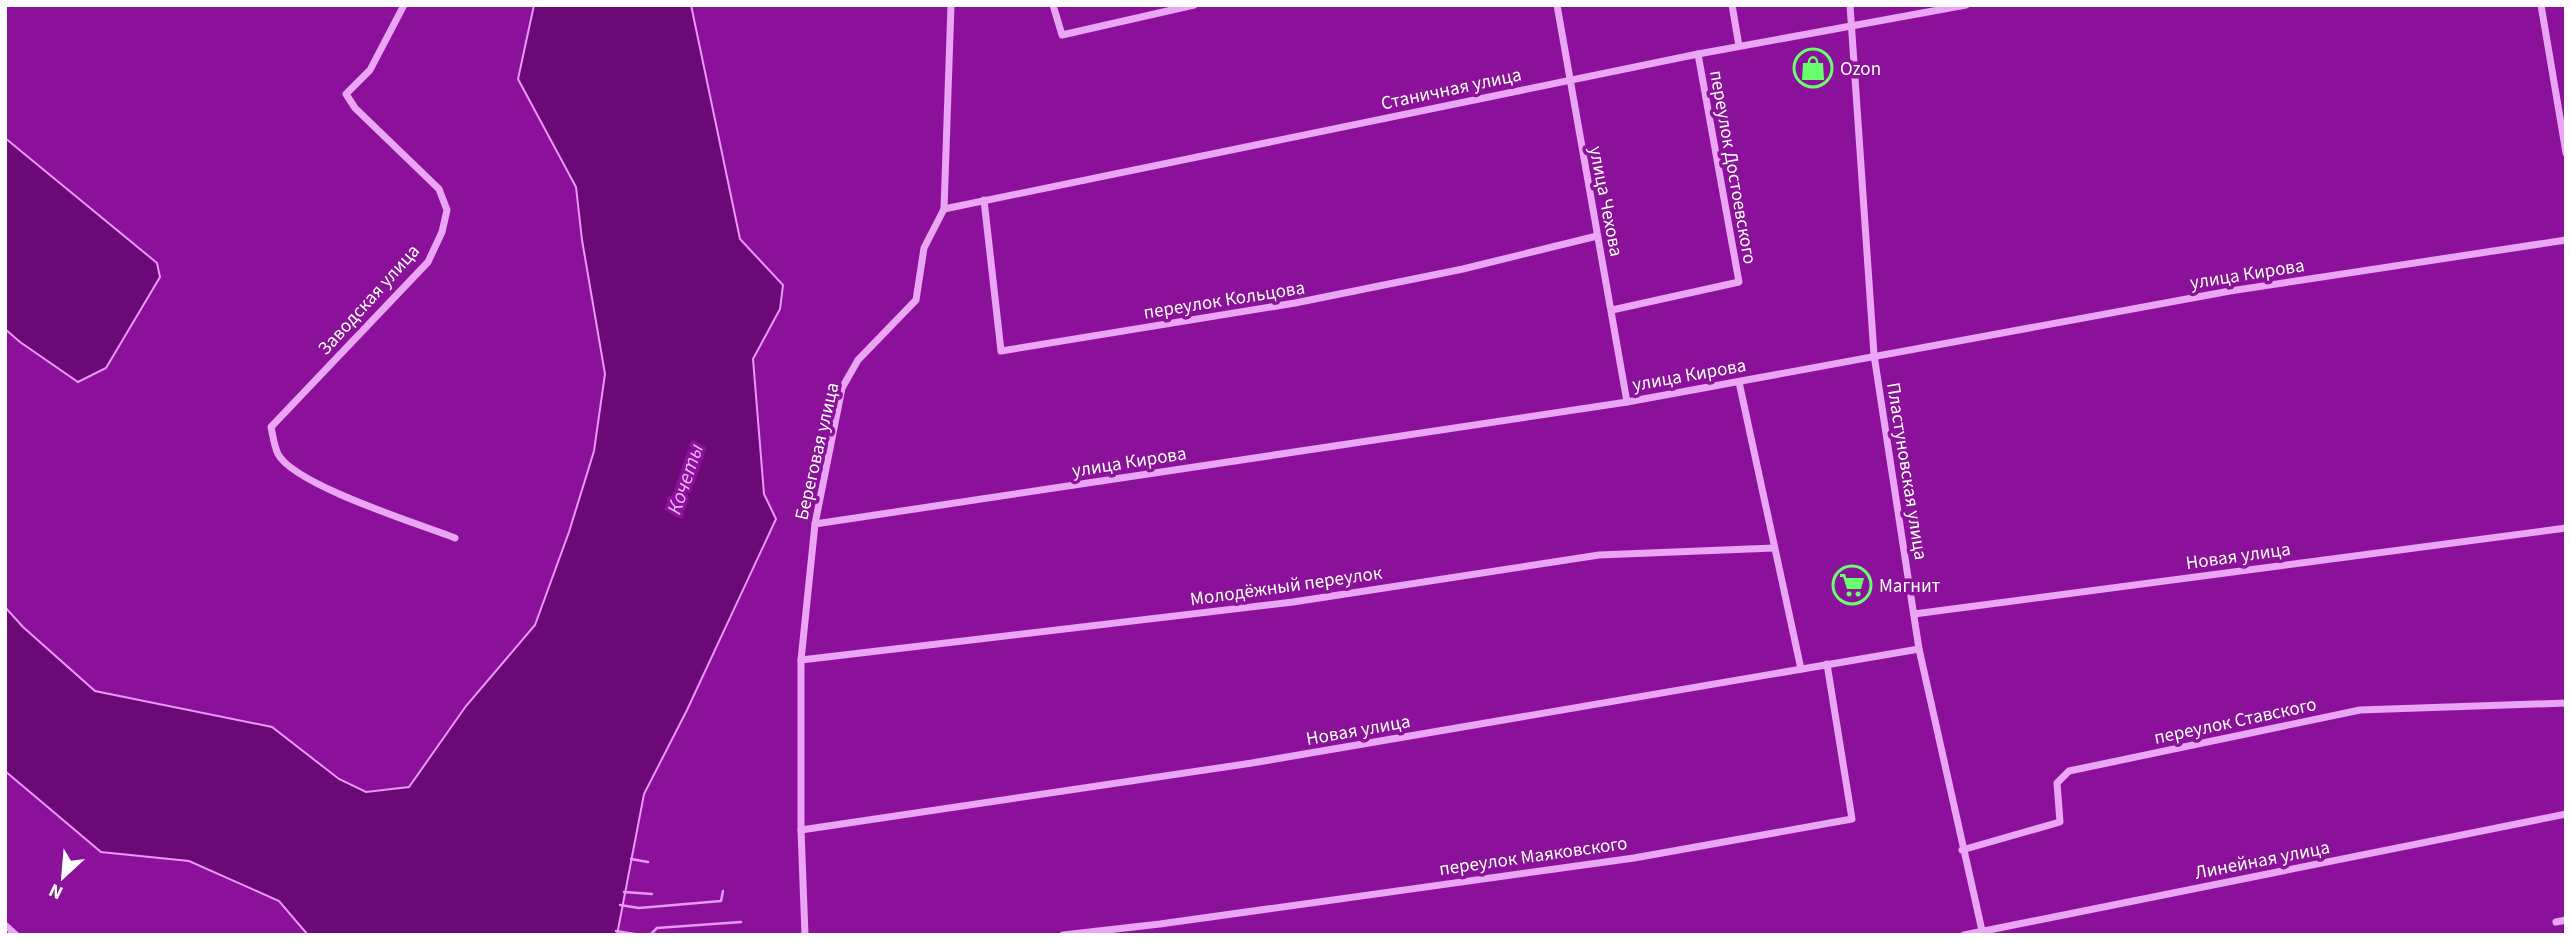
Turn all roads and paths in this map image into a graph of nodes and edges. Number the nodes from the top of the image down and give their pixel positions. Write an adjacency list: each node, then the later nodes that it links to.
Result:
1 (404, 5): 26 (street, Заводская улица)
2 (960, 5): 10 (street)
3 (1053, 5): 4 (street)
4 (1194, 5)
5 (1557, 5): 14 (street, улица Чехова)
6 (1732, 5): 12 (street)
7 (1850, 5): 11 (street, Пластуновская улица)
8 (1966, 5): 11 (street, Станичная улица)
9 (2540, 5): 15 (street)
10 (951, 6): 17 (street, Береговая улица)
11 (1850, 25): 12 (street, Станичная улица); 21 (street, Пластуновская улица)
12 (1739, 46): 13 (street, Станичная улица)
13 (1698, 54): 14 (street, Станичная улица); 20 (street, переулок Достоевского)
14 (1569, 80): 16 (street, Станичная улица); 18 (street, улица Чехова)
15 (2566, 153)
16 (984, 200): 17 (street, Станичная улица); 18 (street, переулок Кольцова)
17 (944, 209): 24 (street, Береговая улица)
18 (1597, 236): 20 (street, улица Чехова)
19 (2566, 240): 21 (street, улица Кирова)
20 (1612, 310): 23 (street, улица Чехова)
21 (1874, 355): 22 (street, улица Кирова); 28 (street, Пластуновская улица)
22 (1739, 382): 23 (street, улица Кирова); 27 (street)
23 (1627, 402): 24 (street, улица Кирова)
24 (815, 524): 30 (street, Береговая улица)
25 (2566, 528): 28 (street, Новая улица)
26 (455, 538)
27 (1774, 548): 30 (street, Молодёжный переулок); 32 (street)
28 (1914, 614): 29 (street, Пластуновская улица)
29 (1919, 649): 31 (street, Новая улица); 36 (street, Пластуновская улица)
30 (801, 660): 35 (street, Береговая улица)
31 (1827, 664): 32 (street, Новая улица); 43 (street, переулок Маяковского)
32 (1801, 669): 35 (street, Новая улица)
33 (2566, 703): 36 (street, переулок Ставского)
34 (2566, 814): 40 (street, Линейная улица)
35 (801, 830): 42 (street, Береговая улица)
36 (1962, 850): 40 (street, Пластуновская улица)
37 (2566, 920): 38 (street)
38 (2556, 922)
39 (5, 925): 41 (street)
40 (1982, 933): 44 (street, Линейная улица)
41 (16, 935)
42 (806, 935)
43 (1063, 935)
44 (1964, 935)

